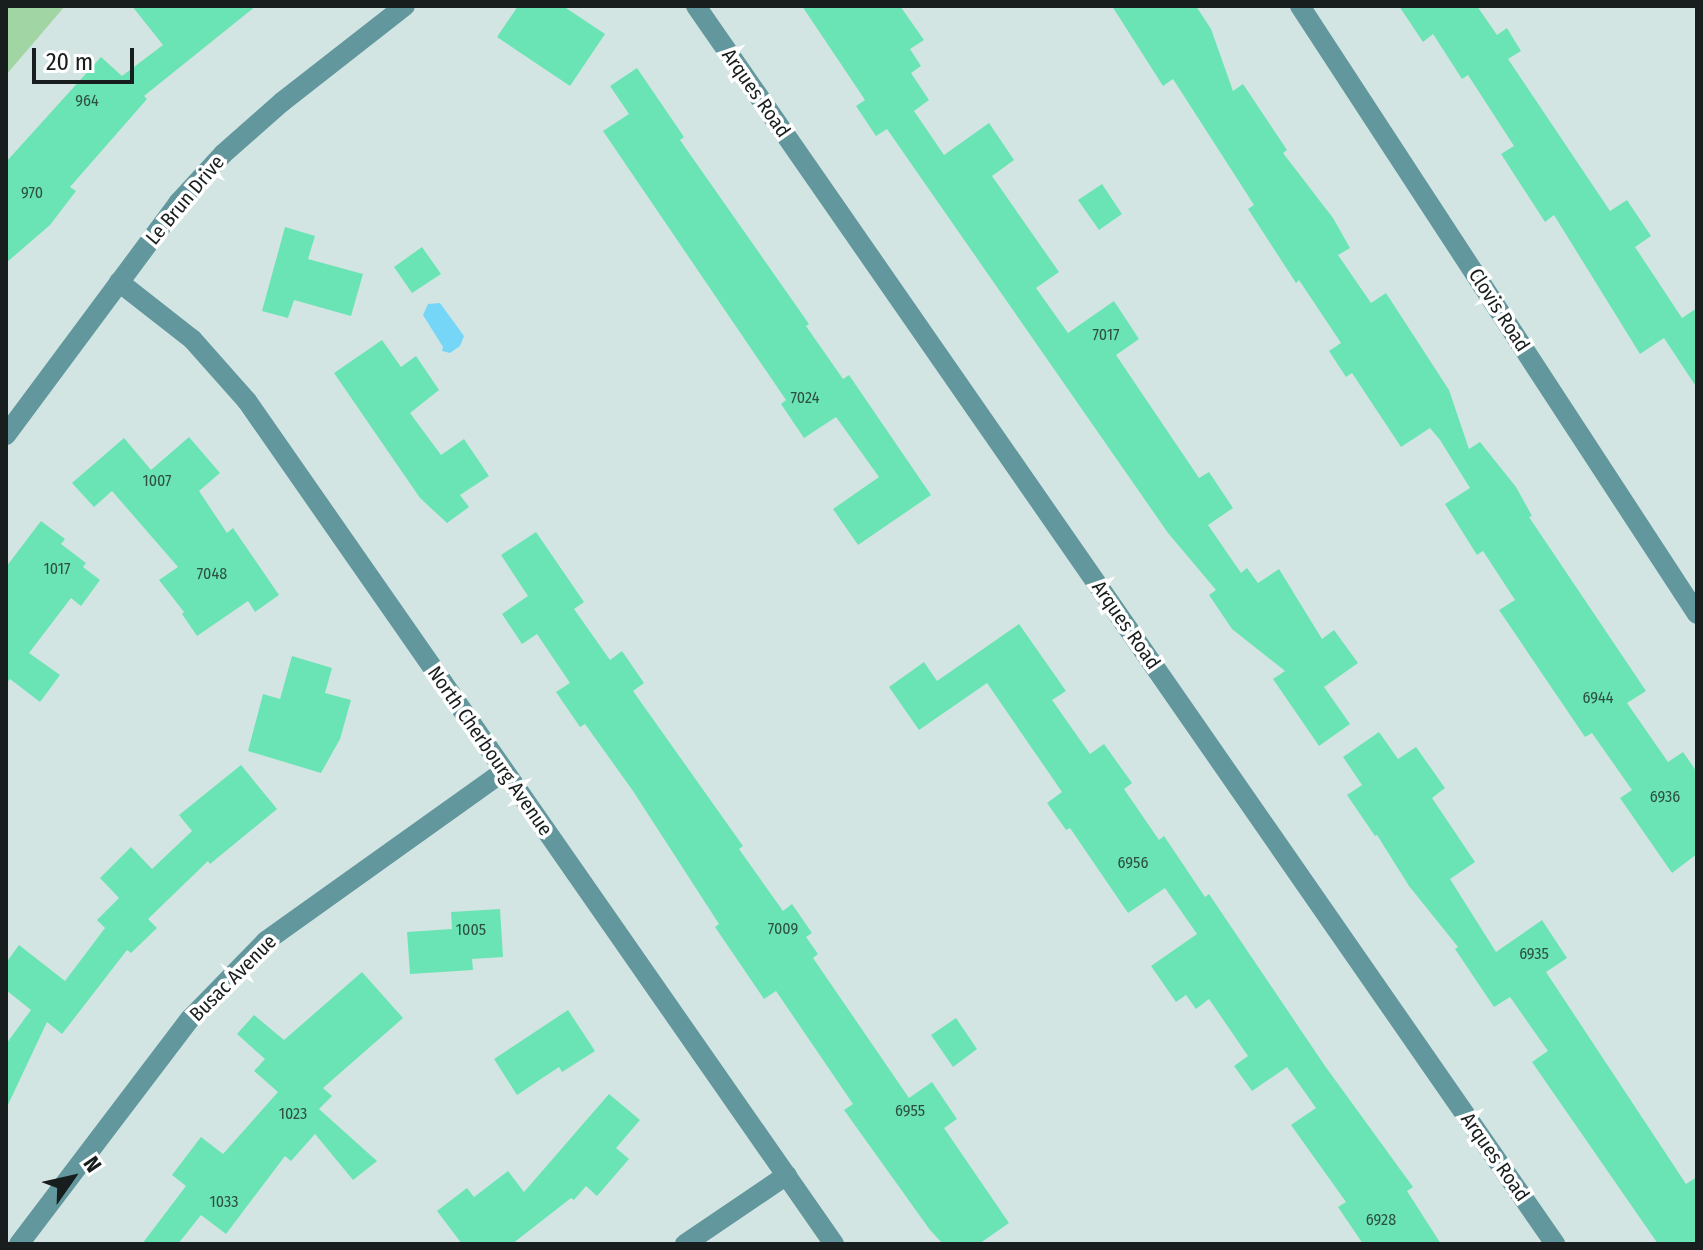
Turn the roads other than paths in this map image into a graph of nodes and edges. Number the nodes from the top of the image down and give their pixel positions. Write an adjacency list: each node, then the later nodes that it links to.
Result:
1 (405, 6): 4 (street, Le Brun Drive)
2 (696, 6): 12 (street, Arques Road)
3 (1300, 6): 6 (street, Clovis Road)
4 (119, 282): 5 (street, Le Brun Drive); 7 (street, North Cherbourg Avenue)
5 (6, 435)
6 (1697, 614)
7 (504, 771): 8 (street, North Cherbourg Avenue); 9 (street, Busac Avenue)
8 (787, 1175): 10 (street); 11 (street, North Cherbourg Avenue)
9 (19, 1244)
10 (685, 1244)
11 (834, 1244)
12 (1555, 1244)

